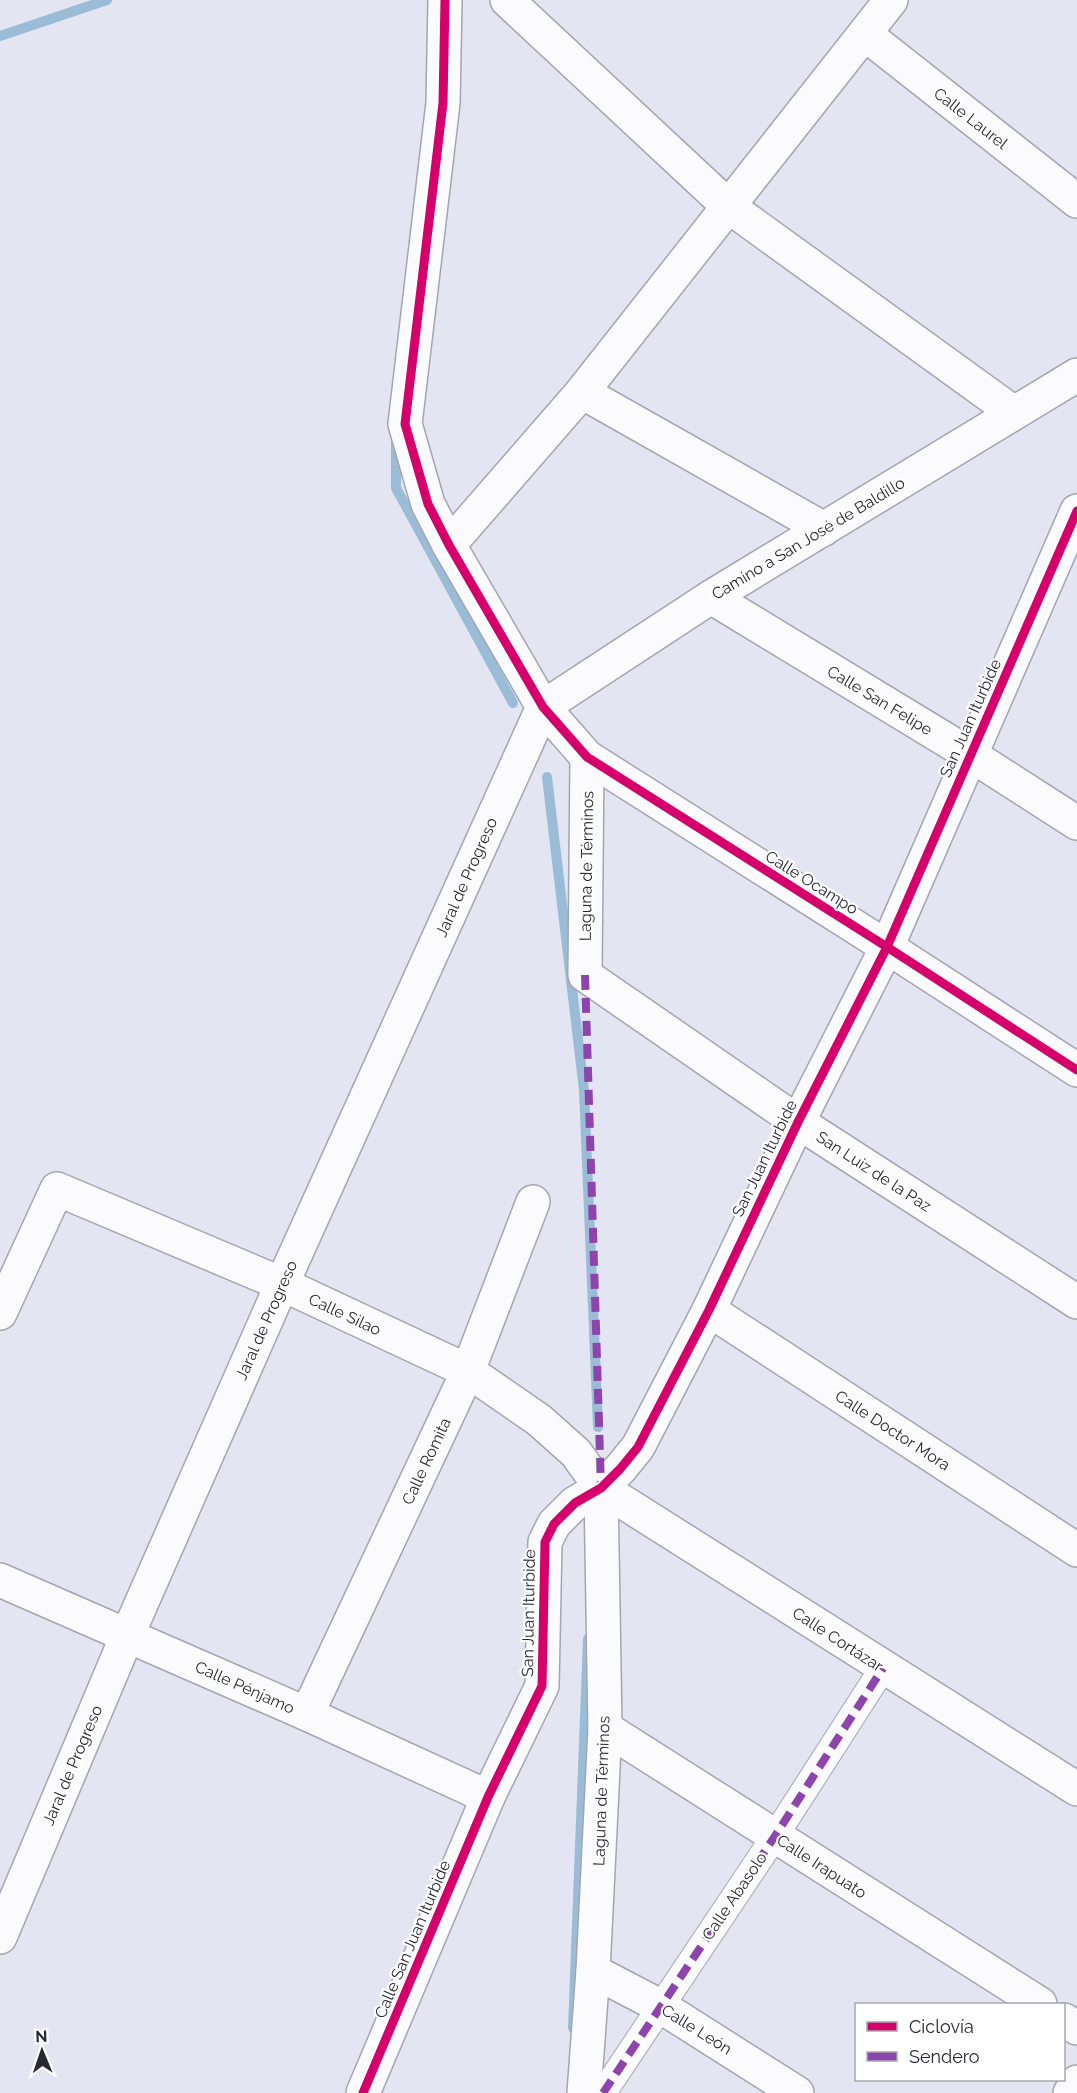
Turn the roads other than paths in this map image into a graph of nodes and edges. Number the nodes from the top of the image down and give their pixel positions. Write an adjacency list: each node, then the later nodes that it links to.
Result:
1 (445, 0): 12 (street, Calle Ocampo)
2 (507, 0): 6 (street)
3 (891, 0): 4 (street)
4 (865, 34): 5 (street, Calle Laurel); 6 (street)
5 (1077, 201)
6 (728, 206): 8 (street); 9 (street)
7 (1076, 376): 9 (street, Camino a San José de Baldillo)
8 (582, 392): 11 (street); 12 (street)
9 (1014, 413): 11 (street, Camino a San José de Baldillo)
10 (1077, 511): 15 (street, San Juan Iturbide)
11 (824, 529): 13 (street, Camino a San José de Baldillo)
12 (449, 545): 14 (street, Calle Ocampo)
13 (711, 597): 14 (street, Camino a San José de Baldillo); 15 (street, Calle San Felipe)
14 (543, 707): 16 (street, Calle Ocampo); 23 (street, Jaral de Progreso)
15 (971, 755): 17 (street, Calle San Felipe); 18 (street, San Juan Iturbide)
16 (587, 757): 18 (street, Calle Ocampo); 19 (street, Laguna de Términos)
17 (1077, 823)
18 (887, 947): 20 (street, Calle Ocampo); 21 (street, San Juan Iturbide)
19 (585, 975): 21 (street, San Luiz de la Paz)
20 (1077, 1070)
21 (798, 1122): 24 (street, San Luiz de la Paz); 25 (street, San Juan Iturbide)
22 (533, 1202): 27 (street, Calle Romita)
23 (282, 1284): 26 (street, Calle Silao); 27 (street, Calle Silao); 31 (street, Jaral de Progreso)
24 (1077, 1302)
25 (708, 1310): 28 (street, San Juan Iturbide); 29 (street, Calle Doctor Mora)
26 (0, 1313)
27 (468, 1371): 28 (street, Calle Silao); 33 (street, Calle Romita)
28 (601, 1488): 32 (street, Calle Cortázar); 34 (street, Laguna de Términos); 36 (street, San Juan Iturbide)
29 (1077, 1550)
30 (0, 1580): 31 (street, Calle Pénjamo)
31 (127, 1635): 33 (street, Calle Pénjamo); 38 (street, Jaral de Progreso)
32 (883, 1668): 35 (street, Calle Cortázar); 37 (street, Calle Abasolo)
33 (307, 1714): 36 (street, Calle Pénjamo)
34 (605, 1728): 37 (street, Calle Irapuato); 39 (street, Laguna de Términos)
35 (1077, 1789)
36 (488, 1797): 43 (street, Calle San Juan Iturbide)
37 (775, 1836): 40 (street, Calle Irapuato); 41 (street, Calle Abasolo)
38 (0, 1937)
39 (593, 1971): 41 (street, Calle León); 44 (street, Laguna de Términos)
40 (1038, 2003)
41 (660, 2006): 45 (street, Calle Abasolo); 46 (street, Calle León)
42 (1077, 2082): 47 (street)
43 (363, 2093)
44 (584, 2093)
45 (603, 2093)
46 (797, 2093)
47 (1070, 2093)

